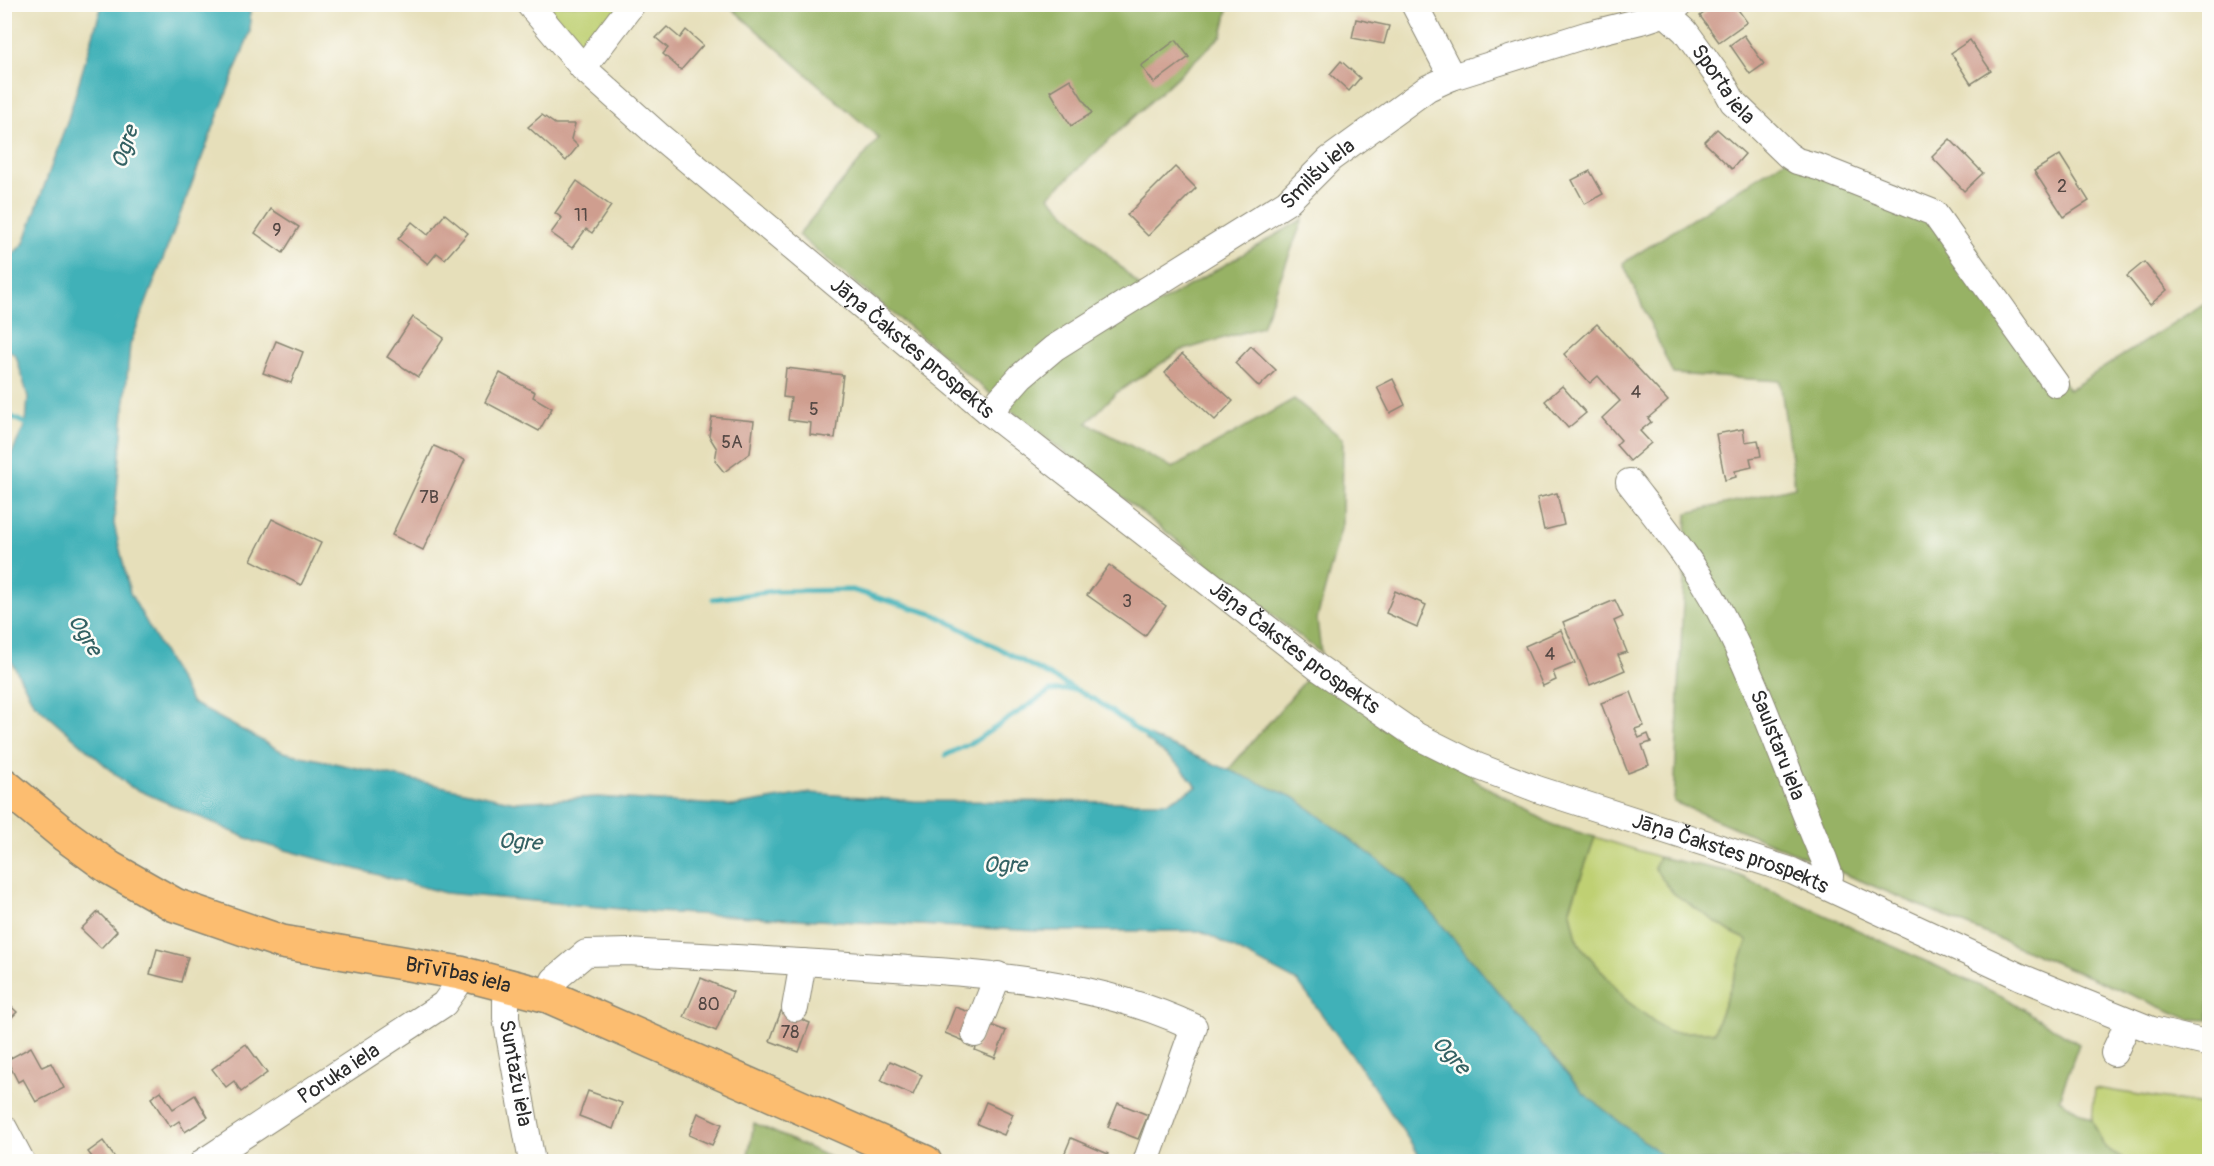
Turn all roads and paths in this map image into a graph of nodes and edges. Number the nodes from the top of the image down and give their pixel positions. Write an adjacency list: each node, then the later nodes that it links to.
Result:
1 (529, 4): 5 (street, Jāņa Čakstes prospekts)
2 (632, 4): 5 (street)
3 (1414, 4): 6 (street)
4 (1667, 7): 6 (street, Smilšu iela); 7 (street, Sporta iela)
5 (583, 68): 8 (street, Jāņa Čakstes prospekts)
6 (1452, 77): 8 (street, Smilšu iela)
7 (2056, 384)
8 (989, 412): 11 (street, Jāņa Čakstes prospekts)
9 (1629, 482): 11 (street, Saulstaru iela)
10 (4, 785): 13 (main road, Brīvības iela)
11 (1828, 887): 18 (street, Jāņa Čakstes prospekts)
12 (803, 962): 14 (street); 16 (street); 17 (street)
13 (460, 973): 15 (main road, Brīvības iela); 24 (street, Poruka iela)
14 (998, 975): 19 (street); 27 (street)
15 (514, 986): 16 (main road, Brīvības iela); 25 (street, Suntažu iela)
16 (548, 996): 26 (main road, Brīvības iela)
17 (795, 1008)
18 (2129, 1021): 20 (street, Jāņa Čakstes prospekts); 21 (street)
19 (975, 1034)
20 (2210, 1044)
21 (2114, 1053)
22 (4, 1128): 23 (street)
23 (22, 1161)
24 (203, 1161)
25 (532, 1161)
26 (925, 1161)
27 (1146, 1161)

